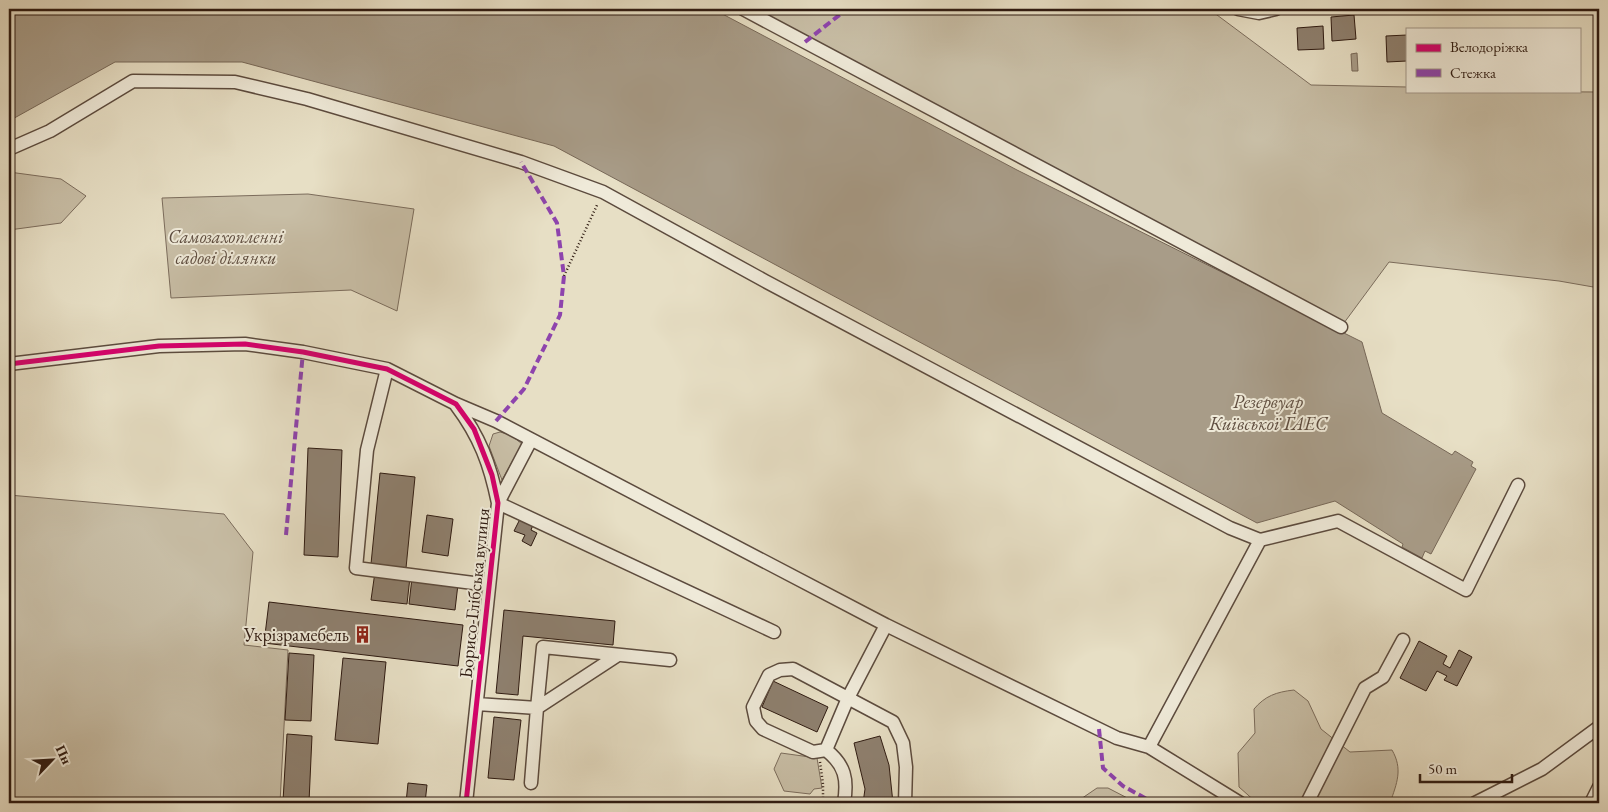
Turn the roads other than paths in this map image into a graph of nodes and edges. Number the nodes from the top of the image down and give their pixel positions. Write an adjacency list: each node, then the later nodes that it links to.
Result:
1 (743, 9): 5 (street)
2 (1238, 9): 3 (street)
3 (1276, 9)
4 (9, 149): 12 (street)
5 (1341, 327)
6 (9, 364): 7 (street, Борисо-Глібська вулиця)
7 (386, 369): 8 (street, Борисо-Глібська вулиця); 13 (street)
8 (456, 404): 9 (street); 11 (street, Борисо-Глібська вулиця)
9 (531, 440): 11 (street, Борисо-Глібська вулиця); 14 (street)
10 (1518, 485): 12 (street)
11 (498, 503): 13 (street, Борисо-Глібська вулиця); 15 (street)
12 (1260, 540): 23 (street)
13 (489, 585): 20 (street, Борисо-Глібська вулиця)
14 (886, 624): 19 (street); 23 (street)
15 (774, 632)
16 (1403, 640): 31 (street)
17 (618, 655): 18 (street); 21 (street); 21 (street)
18 (670, 660)
19 (848, 698): 24 (street); 24 (street); 29 (street)
20 (476, 704): 21 (street); 27 (street, Борисо-Глібська вулиця)
21 (537, 708): 25 (street)
22 (1599, 727): 32 (street)
23 (1149, 748): 30 (street)
24 (821, 750): 28 (street)
25 (531, 783)
26 (1599, 787): 33 (street)
27 (466, 803)
28 (844, 803)
29 (905, 803)
30 (1240, 803)
31 (1307, 803)
32 (1475, 803)
33 (1590, 803)

